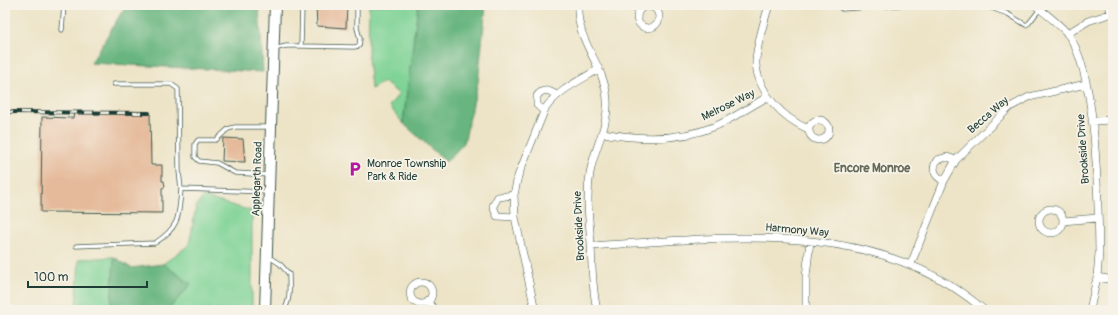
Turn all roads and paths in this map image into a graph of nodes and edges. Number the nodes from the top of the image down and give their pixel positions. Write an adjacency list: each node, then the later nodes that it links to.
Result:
1 (64, 5): 15 (lane)
2 (273, 5): 18 (main road, Applegarth Road)
3 (302, 5): 17 (lane)
4 (357, 5): 17 (lane)
5 (578, 5): 19 (street, Brookside Drive)
6 (663, 5): 13 (street)
7 (769, 5): 23 (street)
8 (837, 5): 9 (lane)
9 (900, 5)
10 (984, 5): 12 (lane)
11 (1109, 5): 14 (street)
12 (1037, 7): 16 (street, Brookside Drive)
13 (658, 12)
14 (1112, 13): 16 (street)
15 (62, 30)
16 (1067, 34): 21 (street, Brookside Drive)
17 (301, 46): 18 (lane)
18 (273, 50): 27 (main road, Applegarth Road)
19 (599, 69): 22 (street); 29 (street, Brookside Drive)
20 (114, 84): 33 (lane)
21 (1086, 84): 26 (street, Brookside Drive); 30 (street, Becca Way)
22 (556, 95): 24 (street); 24 (street)
23 (767, 97): 28 (street); 29 (street, Melrose Way)
24 (544, 111): 35 (street)
25 (1113, 120): 26 (street)
26 (1092, 121): 37 (street, Brookside Drive)
27 (271, 127): 31 (main road, Applegarth Road); 31 (lane)
28 (808, 129)
29 (603, 133): 41 (street, Brookside Drive)
30 (956, 160): 32 (street, Becca Way); 32 (street)
31 (269, 175): 34 (main road, Applegarth Road)
32 (944, 181): 43 (street, Becca Way)
33 (181, 189): 34 (lane); 40 (lane)
34 (268, 192): 42 (main road, Applegarth Road)
35 (514, 195): 36 (street); 36 (street)
36 (515, 217): 50 (street)
37 (1098, 218): 38 (street); 44 (street, Brookside Drive)
38 (1063, 220)
39 (810, 241): 41 (street, Harmony Way); 43 (street, Harmony Way); 52 (street)
40 (76, 246)
41 (591, 246): 51 (street, Brookside Drive)
42 (266, 255): 47 (main road, Applegarth Road); 48 (lane)
43 (911, 264): 53 (street, Harmony Way)
44 (1097, 277): 45 (street); 54 (street, Brookside Drive)
45 (1113, 280)
46 (428, 300): 49 (street)
47 (265, 310)
48 (284, 310)
49 (434, 310)
50 (535, 310)
51 (597, 310)
52 (806, 310)
53 (984, 310)
54 (1090, 310)

